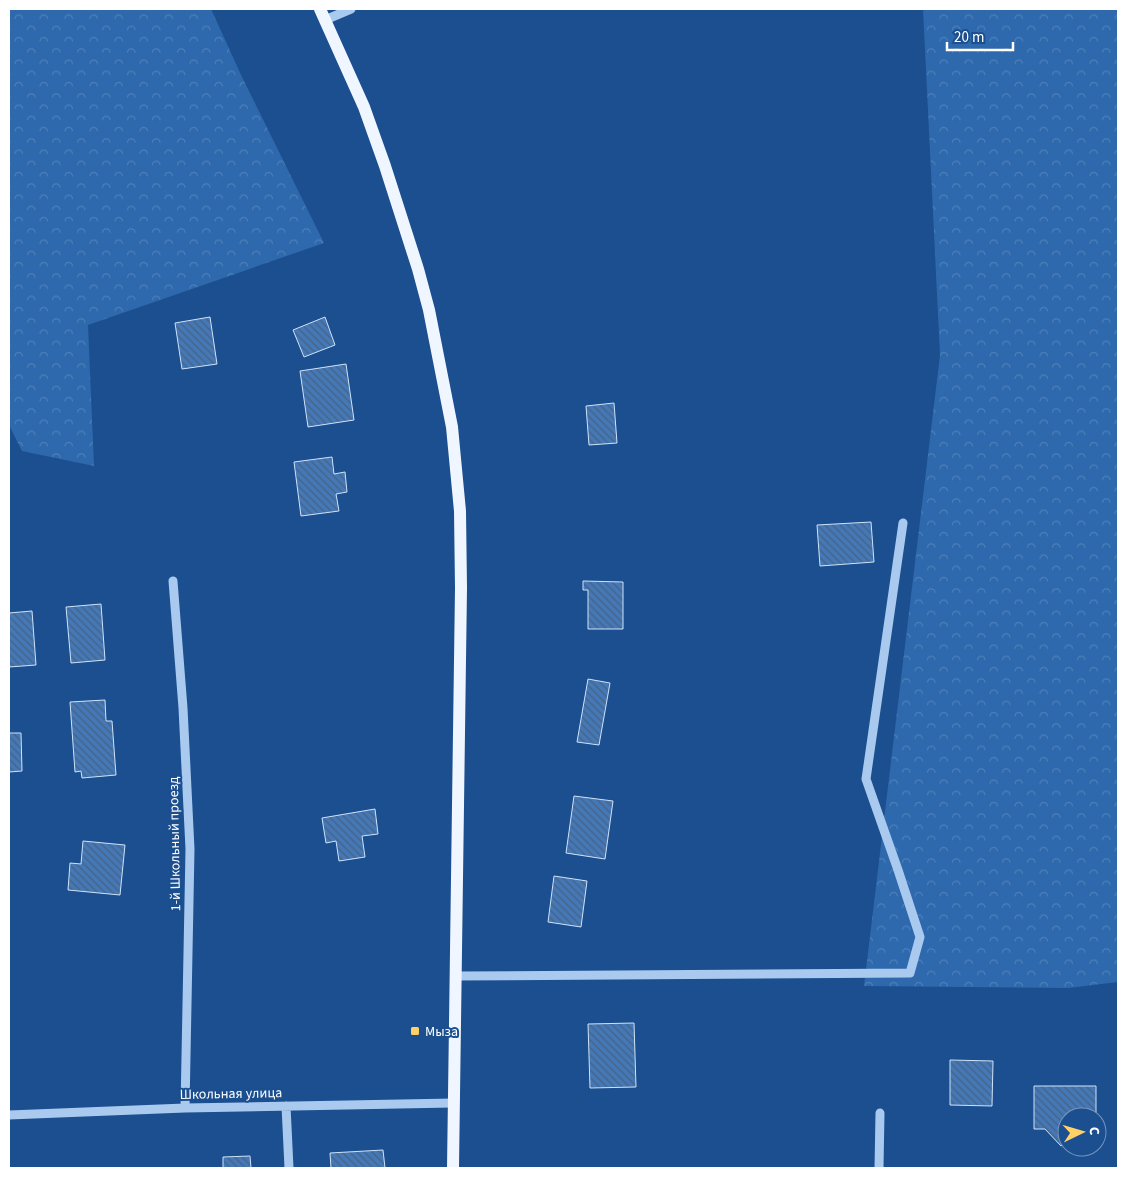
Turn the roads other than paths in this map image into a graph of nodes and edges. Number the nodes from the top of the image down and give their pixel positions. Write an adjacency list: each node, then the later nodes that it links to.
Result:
1 (352, 9): 2 (street)
2 (323, 14): 5 (main road)
3 (904, 523): 5 (street)
4 (173, 581): 8 (street, 1-й Школьный проезд)
5 (456, 976): 6 (main road)
6 (453, 1103): 7 (street, Школьная улица); 12 (main road)
7 (286, 1106): 8 (street, Школьная улица); 11 (street)
8 (185, 1108): 10 (street, Школьная улица)
9 (880, 1113): 13 (street)
10 (9, 1115)
11 (289, 1168)
12 (453, 1168)
13 (879, 1168)

